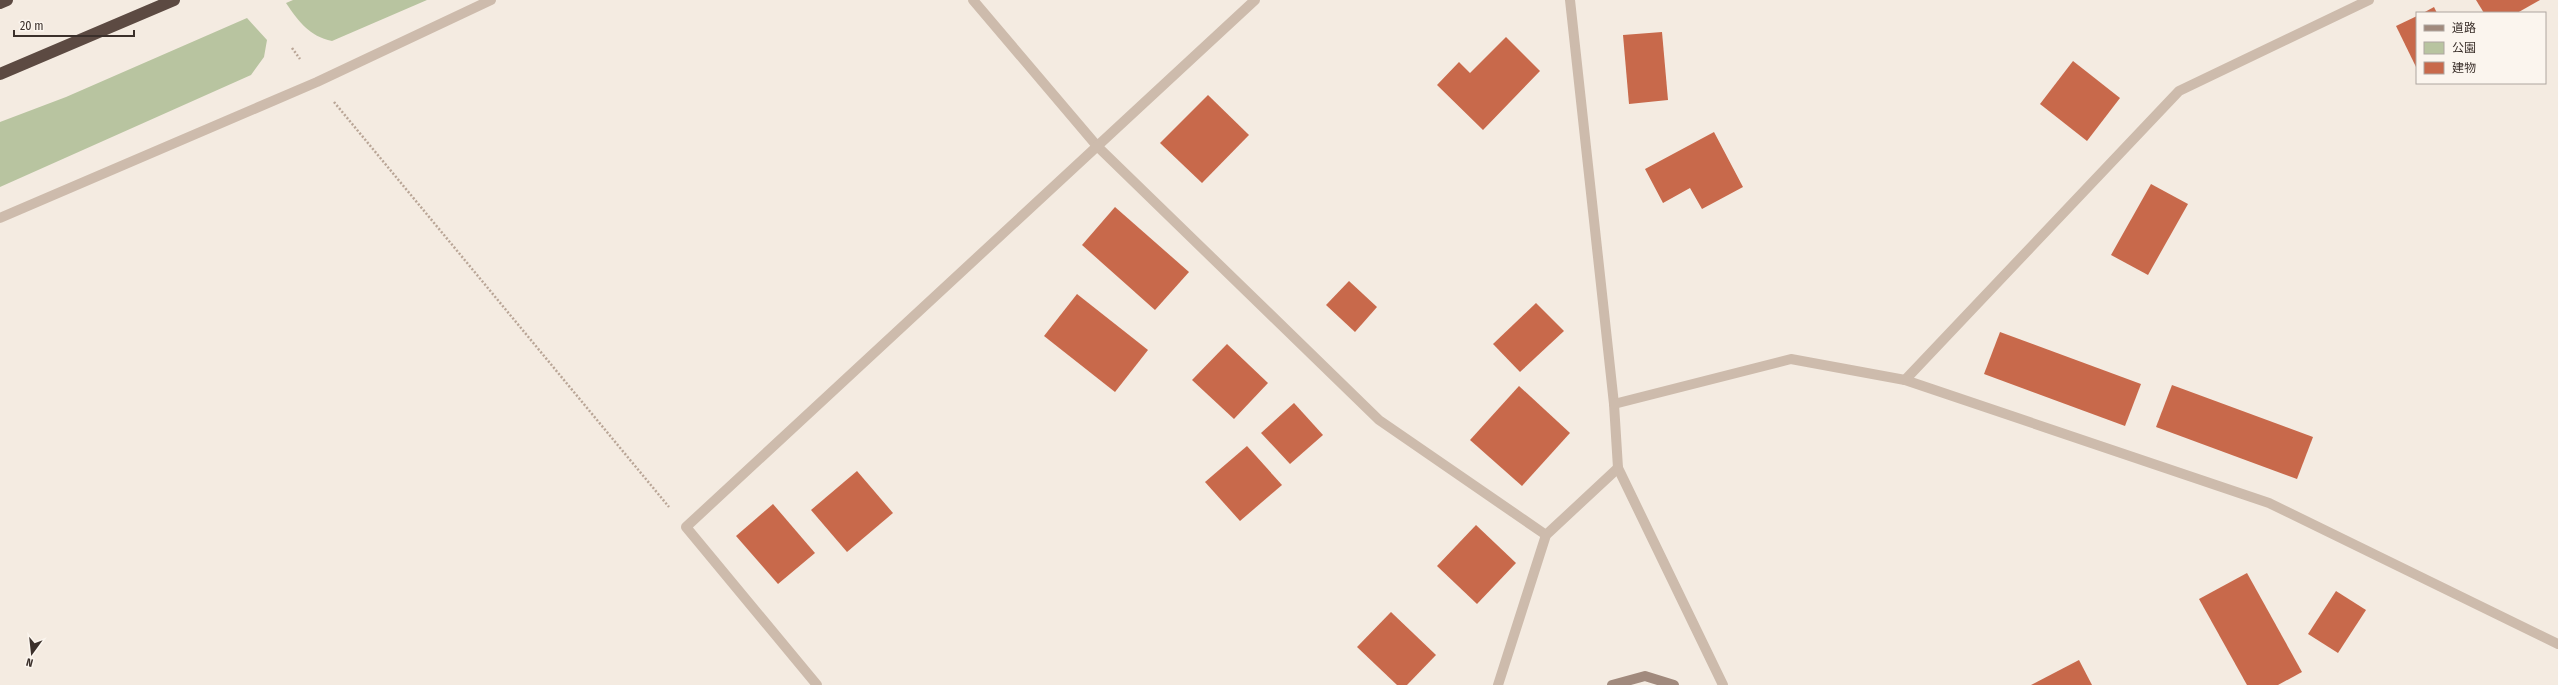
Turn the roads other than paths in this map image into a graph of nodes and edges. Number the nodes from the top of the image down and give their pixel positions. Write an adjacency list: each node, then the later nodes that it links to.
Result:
1 (7, 0): 8 (highway)
2 (174, 0): 9 (highway)
3 (491, 0): 11 (street)
4 (973, 0): 10 (street)
5 (1255, 0): 10 (street)
6 (1570, 0): 13 (street)
7 (2369, 0): 12 (street)
8 (0, 3)
9 (0, 74)
10 (1097, 146): 15 (street); 17 (street)
11 (0, 218)
12 (1906, 380): 13 (street); 16 (street)
13 (1614, 404): 14 (street)
14 (1618, 468): 15 (street); 21 (street)
15 (1546, 536): 18 (street)
16 (2558, 644)
17 (816, 685)
18 (1498, 685)
19 (1612, 685): 20 (main road)
20 (1674, 685)
21 (1723, 685)

